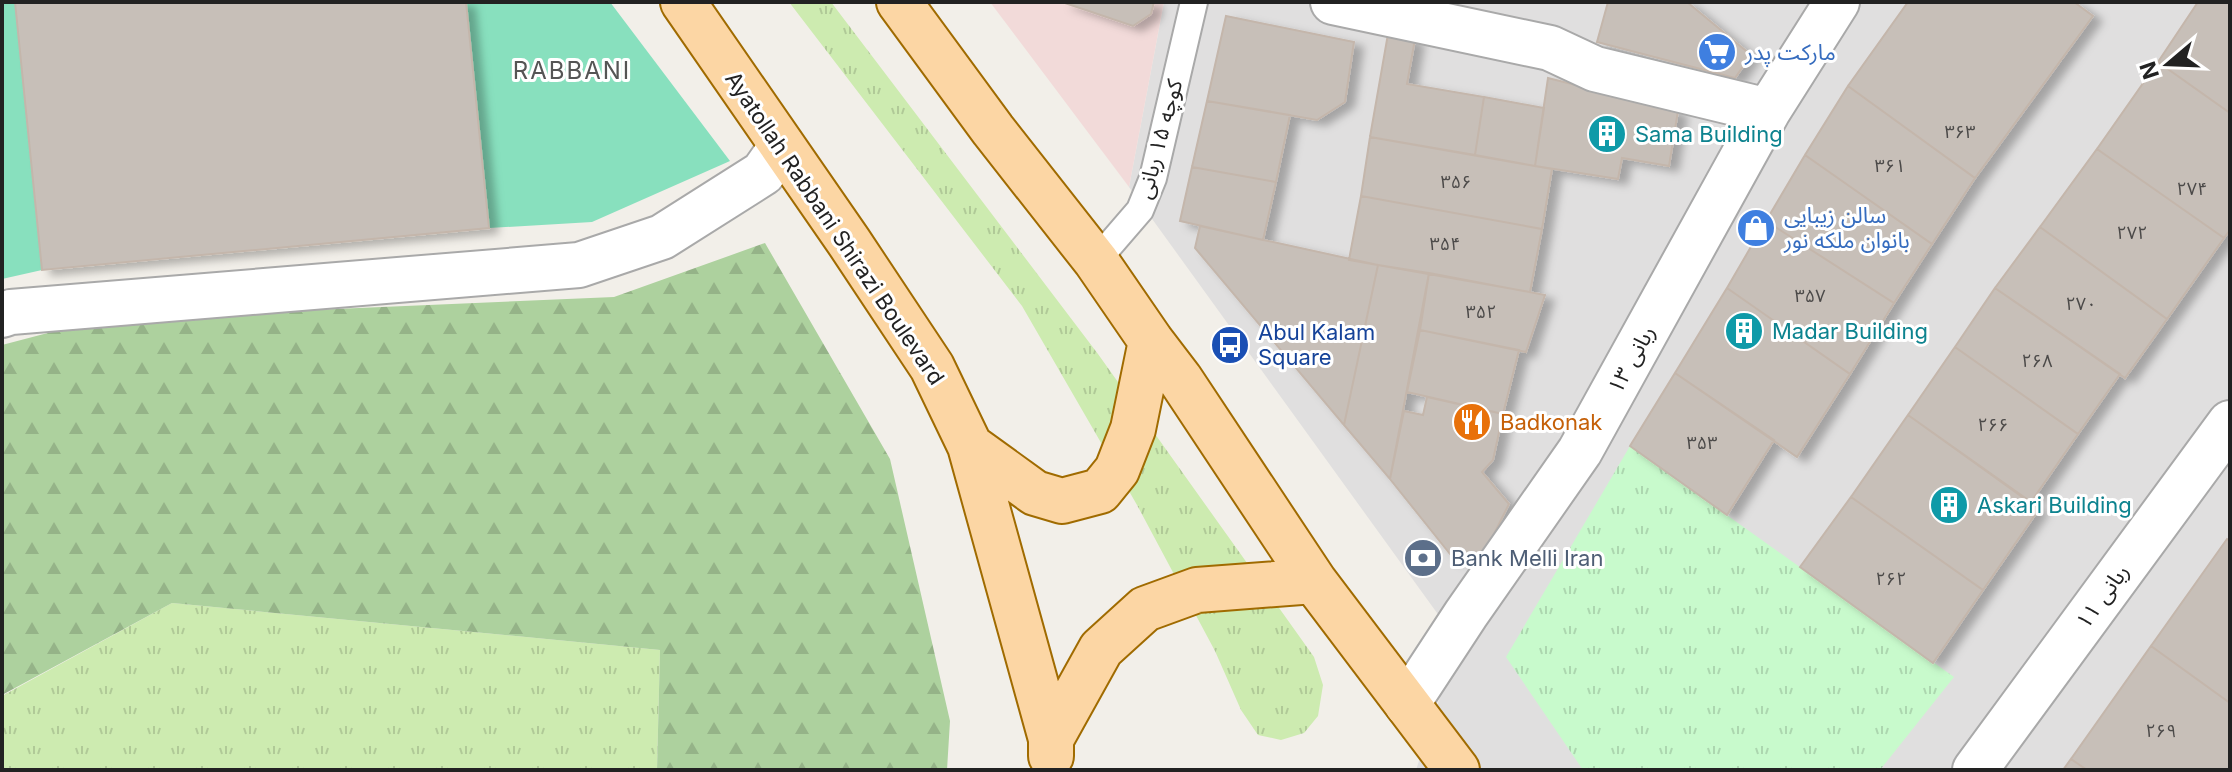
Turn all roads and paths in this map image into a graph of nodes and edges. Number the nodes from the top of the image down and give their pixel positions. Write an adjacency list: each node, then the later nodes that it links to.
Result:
1 (683, 2): 7 (main road, Ayatollah Rabbani Shirazi Boulevard)
2 (899, 2): 8 (main road)
3 (1194, 2): 8 (lane, کوچه ۱۵ ربانی)
4 (1333, 2): 6 (street)
5 (1837, 2): 6 (street, ربانی ۱۳)
6 (1768, 111): 14 (street, ربانی ۱۳)
7 (782, 146): 9 (street); 12 (main road, Ayatollah Rabbani Shirazi Boulevard)
8 (1096, 261): 10 (main road)
9 (2, 315)
10 (1151, 341): 12 (main road); 13 (main road)
11 (2230, 423): 17 (street, ربانی ۱۱)
12 (970, 446): 15 (main road, Ayatollah Rabbani Shirazi Boulevard)
13 (1314, 581): 14 (main road); 15 (main road)
14 (1407, 704): 16 (main road)
15 (1051, 755)
16 (1457, 770)
17 (1975, 770)

